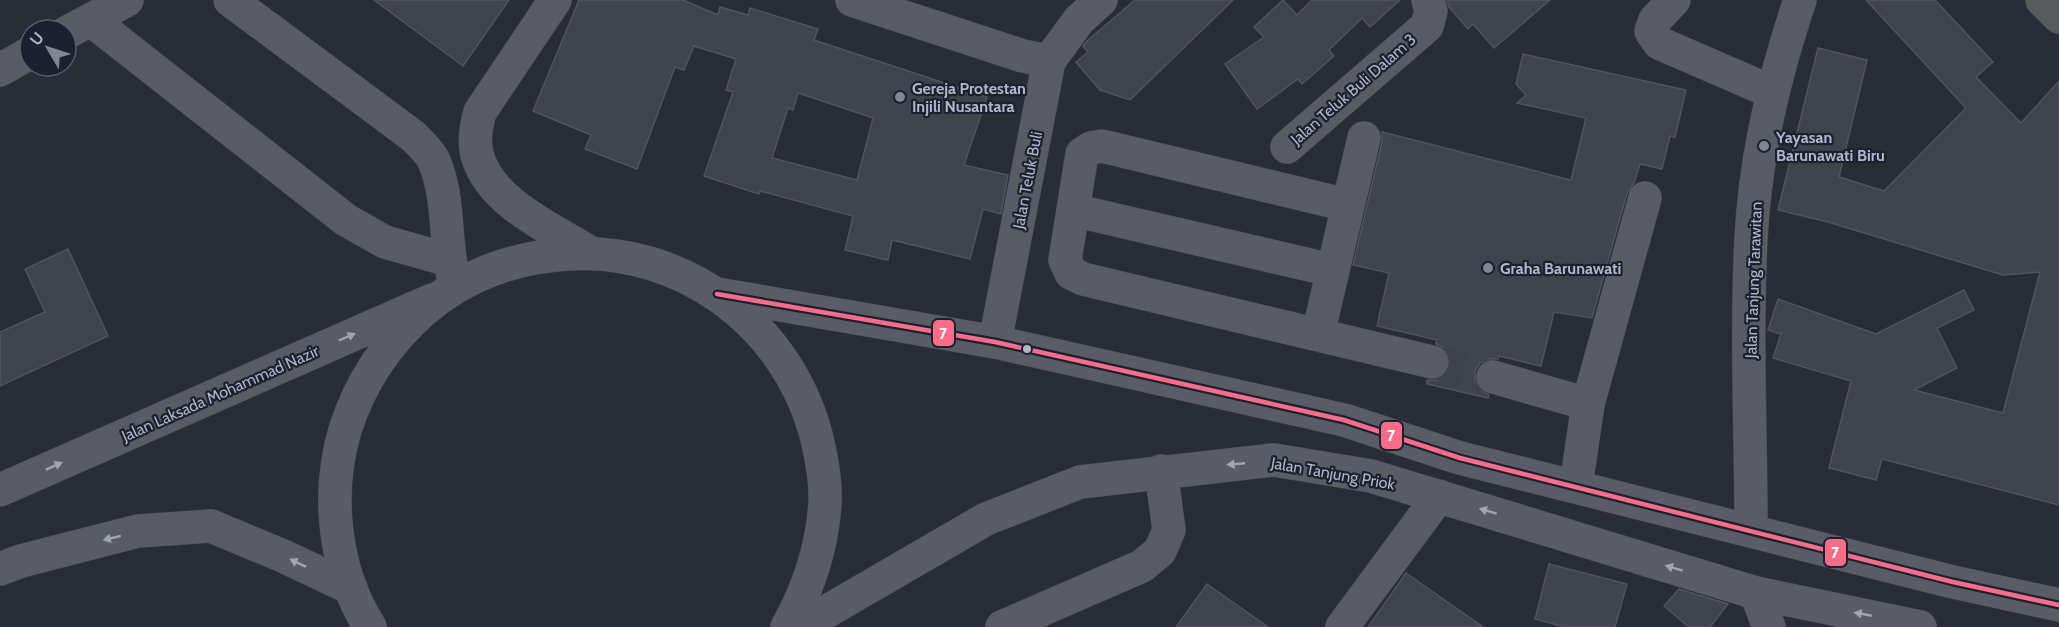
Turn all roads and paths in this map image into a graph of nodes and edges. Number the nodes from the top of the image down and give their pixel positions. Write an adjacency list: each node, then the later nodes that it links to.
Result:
1 (127, 0): 11 (street)
2 (230, 0): 23 (street)
3 (555, 0): 21 (street)
4 (852, 0): 13 (street)
5 (1101, 0): 13 (street, Jalan Teluk Buli)
6 (1428, 0): 17 (street, Jalan Teluk Buli Dalam 3)
7 (1674, 0): 15 (street)
8 (1800, 0): 15 (street, Jalan Tanjung Tarawitan)
9 (2042, 0): 10 (highway)
10 (2059, 17)
11 (78, 27): 23 (street)
12 (18, 60): 14 (street)
13 (1049, 61): 26 (street, Jalan Teluk Buli)
14 (0, 70)
15 (1772, 92): 34 (street, Jalan Tanjung Tarawitan)
16 (1364, 138): 19 (street)
17 (1287, 147)
18 (1645, 198): 29 (street)
19 (1347, 205): 20 (street); 22 (street)
20 (1073, 210): 22 (street); 25 (street)
21 (589, 252): 23 (main road); 24 (main road)
22 (1331, 270): 25 (street)
23 (448, 281): 32 (street, Jalan Laksada Mohammad Nazir, one-way to 23); 36 (main road)
24 (717, 294): 26 (main road); 40 (main road)
25 (1318, 334): 27 (street)
26 (995, 342): 31 (main road)
27 (1432, 362)
28 (1493, 377): 29 (street)
29 (1588, 404): 31 (street)
30 (1161, 471): 33 (main road, Jalan Tanjung Priok, one-way to 30); 41 (main road, Jalan Tanjung Priok); 42 (street)
31 (1576, 486): 34 (main road)
32 (0, 490)
33 (1439, 496): 37 (main road, Jalan Tanjung Priok, one-way to 33); 43 (street)
34 (1751, 530): 38 (main road)
35 (0, 569): 36 (street, one-way to 35)
36 (351, 588): 39 (main road)
37 (1756, 594): 44 (street); 45 (main road, Jalan Tanjung Priok, one-way to 37)
38 (2059, 605)
39 (370, 627)
40 (787, 627)
41 (800, 627)
42 (1002, 627)
43 (1342, 627)
44 (1769, 627)
45 (1920, 627)

